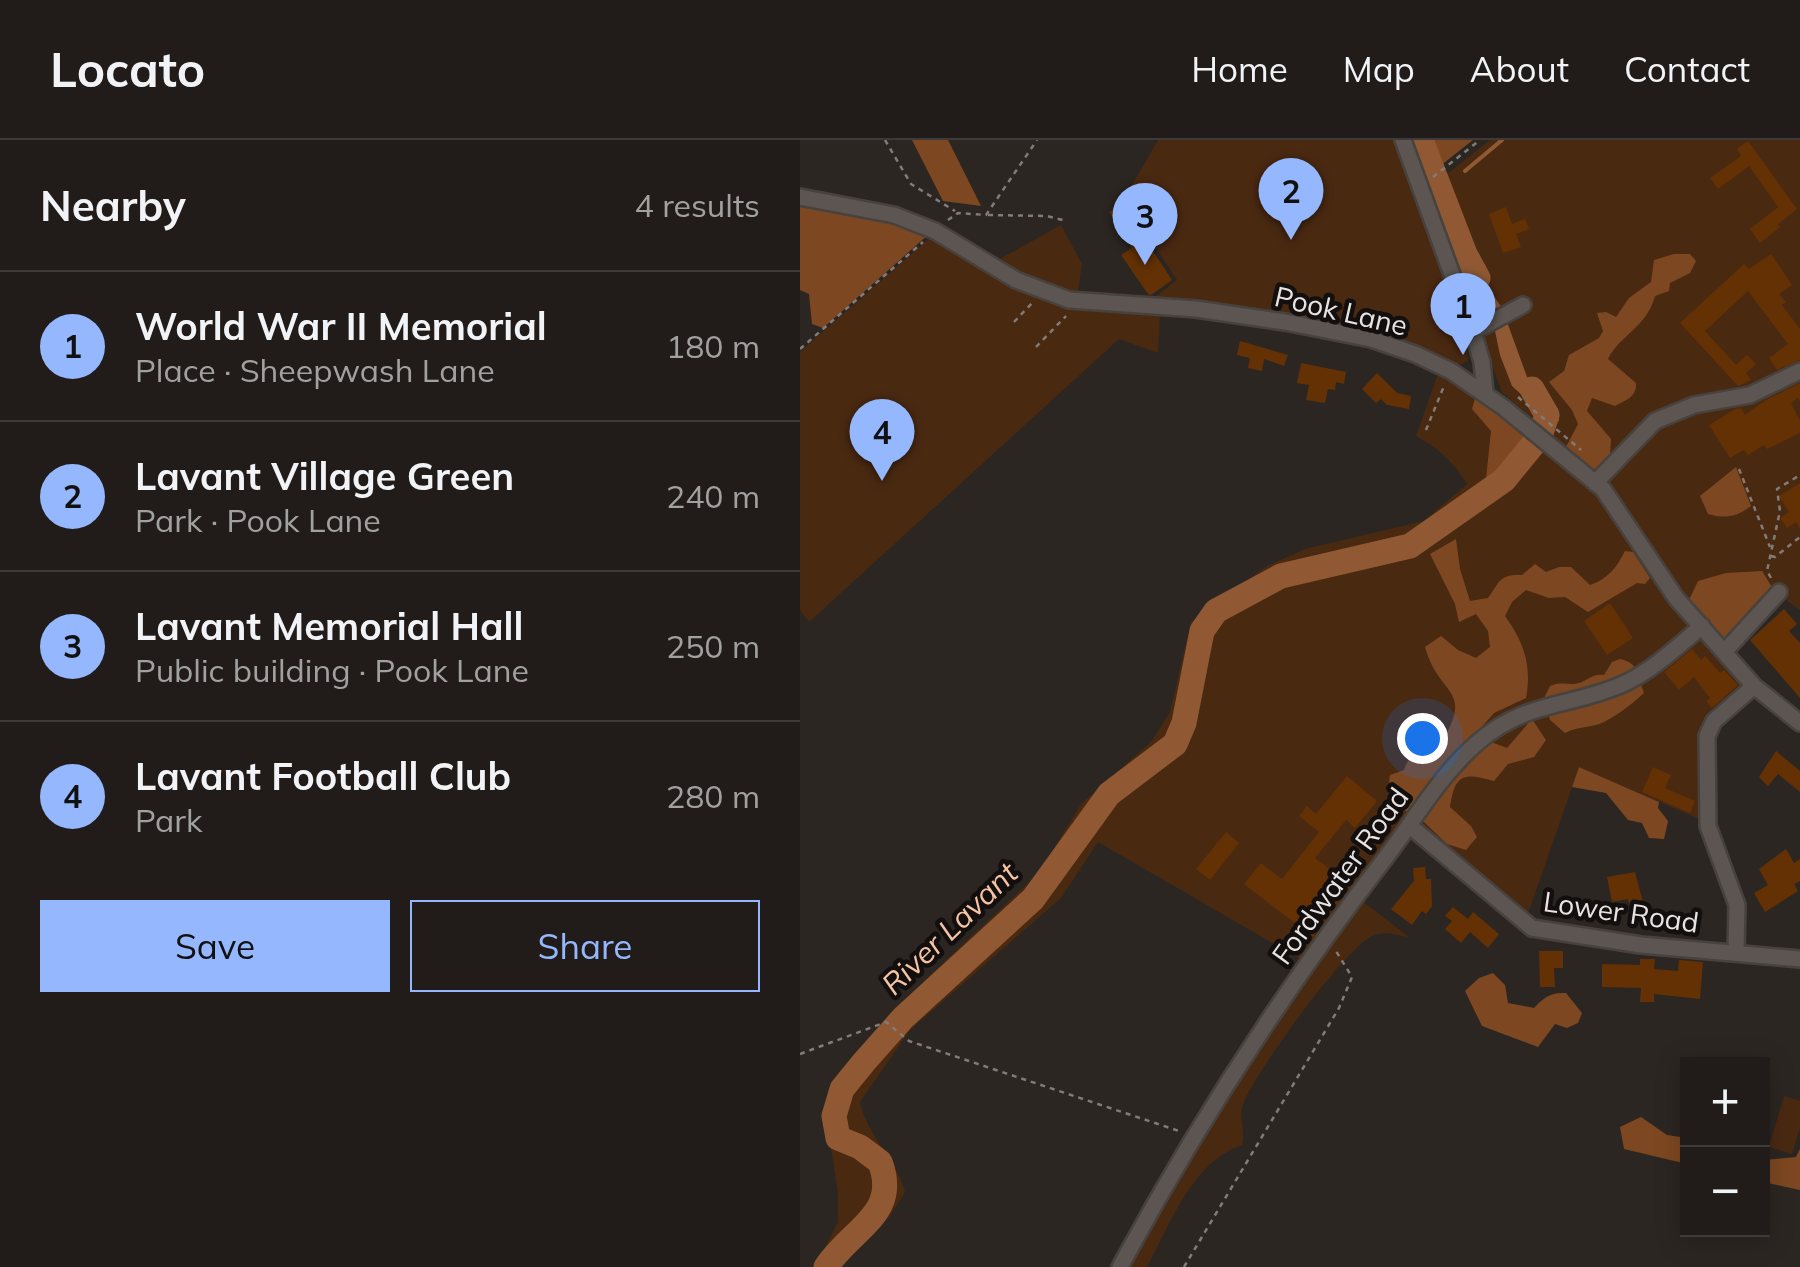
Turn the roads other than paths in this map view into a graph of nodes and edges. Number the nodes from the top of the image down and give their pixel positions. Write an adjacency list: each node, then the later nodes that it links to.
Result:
1 (1403, 140): 4 (street)
2 (800, 197): 6 (street, Pook Lane)
3 (1518, 308): 4 (street)
4 (1480, 328): 6 (street)
5 (1800, 371): 7 (street)
6 (1485, 394): 7 (street, Pook Lane)
7 (1595, 483): 9 (street, Pook Lane)
8 (1780, 592): 10 (street)
9 (1702, 626): 10 (street, Pook Lane); 13 (street, Fordwater Road)
10 (1726, 652): 11 (street, Pook Lane)
11 (1754, 686): 12 (street, Pook Lane); 14 (street)
12 (1800, 722)
13 (1410, 826): 14 (street, Lower Road); 16 (street, Fordwater Road)
14 (1736, 951): 15 (street, Lower Road)
15 (1800, 958)
16 (1120, 1267)

